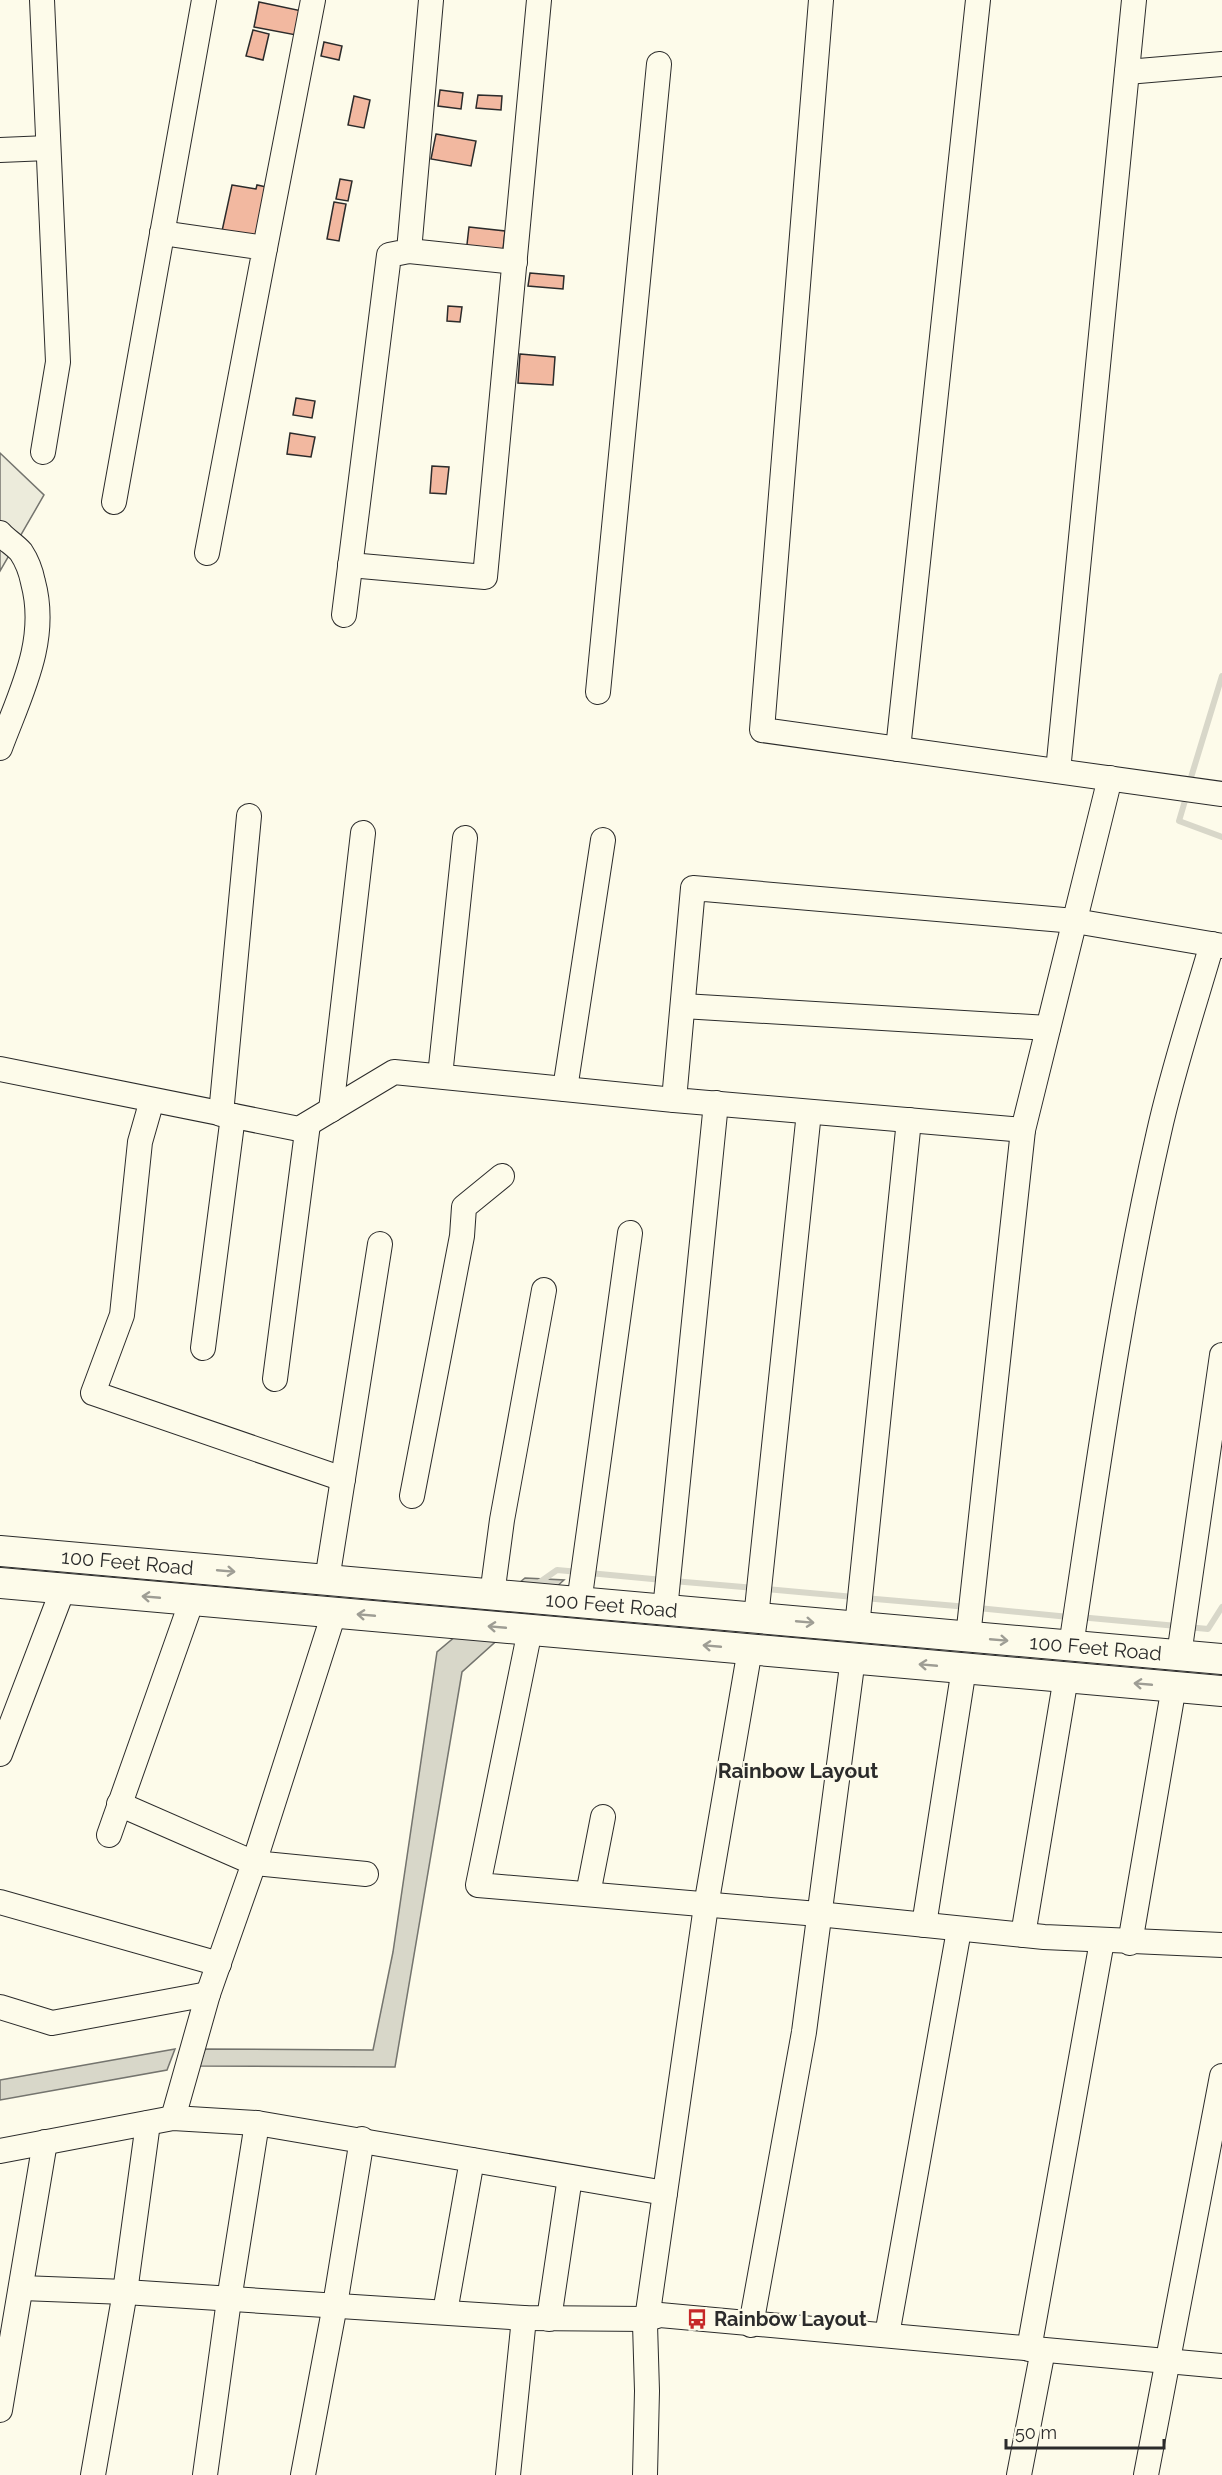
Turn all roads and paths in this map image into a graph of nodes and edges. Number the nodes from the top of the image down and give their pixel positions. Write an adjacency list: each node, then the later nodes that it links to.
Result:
1 (42, 0): 12 (street)
2 (204, 0): 14 (street)
3 (314, 0): 15 (street)
4 (431, 0): 16 (street)
5 (539, 0): 17 (street)
6 (821, 0): 26 (street)
7 (978, 0): 26 (street)
8 (1134, 0): 11 (street)
9 (659, 64): 24 (street)
10 (1222, 64): 11 (street)
11 (1127, 72): 27 (street)
12 (48, 148): 13 (street); 18 (street)
13 (0, 150)
14 (162, 233): 15 (street); 19 (street)
15 (265, 248): 21 (street)
16 (409, 251): 17 (street); 22 (street)
17 (515, 262): 22 (street)
18 (43, 452)
19 (114, 502)
20 (1, 536): 25 (street)
21 (207, 553)
22 (350, 565): 23 (street)
23 (344, 615)
24 (598, 692)
25 (0, 748)
26 (898, 749): 27 (street)
27 (1059, 771): 28 (street)
28 (1110, 778): 29 (street); 34 (street)
29 (1222, 794)
30 (249, 816): 46 (street)
31 (363, 833): 44 (street)
32 (465, 838): 39 (street)
33 (603, 840): 40 (street)
34 (1075, 921): 35 (street); 36 (street); 37 (street)
35 (1217, 945): 72 (street)
36 (683, 1006): 37 (street); 42 (street)
37 (1048, 1028): 49 (street)
38 (0, 1069): 41 (street)
39 (440, 1076): 40 (street); 44 (street)
40 (565, 1089): 42 (street)
41 (152, 1100): 46 (street); 57 (street)
42 (674, 1100): 43 (street)
43 (716, 1103): 45 (street); 66 (street)
44 (331, 1110): 48 (street)
45 (809, 1112): 47 (street); 68 (street)
46 (227, 1115): 48 (street); 54 (street)
47 (909, 1120): 49 (street); 69 (street)
48 (308, 1124): 56 (street)
49 (1023, 1130): 71 (street)
50 (502, 1176): 58 (street)
51 (630, 1233): 65 (street)
52 (380, 1244): 57 (street)
53 (544, 1290): 63 (street)
54 (203, 1348)
55 (1222, 1355): 74 (street)
56 (275, 1379)
57 (343, 1479): 60 (street)
58 (412, 1496)
59 (0, 1551): 60 (main road, 100 Feet Road, one-way to 60)
60 (327, 1580): 63 (main road, 100 Feet Road)
61 (0, 1583): 62 (main road, 100 Feet Road)
62 (63, 1589): 64 (main road, 100 Feet Road, one-way to 62); 81 (street)
63 (492, 1595): 65 (main road, 100 Feet Road)
64 (192, 1600): 67 (main road, 100 Feet Road); 82 (street)
65 (579, 1603): 66 (main road, 100 Feet Road)
66 (665, 1610): 68 (main road, 100 Feet Road)
67 (334, 1613): 70 (main road, 100 Feet Road, one-way to 67); 85 (street)
68 (756, 1618): 69 (main road, 100 Feet Road, one-way to 69)
69 (857, 1627): 71 (main road, 100 Feet Road)
70 (530, 1630): 73 (main road, 100 Feet Road, one-way to 70); 87 (street)
71 (968, 1637): 72 (main road, 100 Feet Road, one-way to 72)
72 (1071, 1646): 74 (main road, 100 Feet Road)
73 (750, 1649): 75 (main road, 100 Feet Road); 89 (street)
74 (1179, 1655): 76 (main road, 100 Feet Road)
75 (853, 1658): 77 (main road, 100 Feet Road, one-way to 75); 90 (street)
76 (1222, 1659)
77 (964, 1668): 78 (main road, 100 Feet Road); 91 (street)
78 (1066, 1677): 79 (main road, 100 Feet Road, one-way to 78); 93 (street)
79 (1174, 1686): 80 (main road, 100 Feet Road); 95 (street)
80 (1222, 1690)
81 (0, 1754)
82 (119, 1804): 84 (street); 85 (street)
83 (603, 1817): 87 (street)
84 (109, 1835)
85 (254, 1863): 86 (street); 97 (street)
86 (366, 1874)
87 (588, 1894): 89 (street)
88 (0, 1902): 97 (street)
89 (706, 1906): 90 (street); 109 (street)
90 (818, 1914): 91 (street); 118 (street)
91 (924, 1925): 92 (street)
92 (959, 1929): 93 (street); 119 (street)
93 (1023, 1935): 94 (street)
94 (1102, 1941): 95 (street); 120 (street)
95 (1130, 1942): 96 (street)
96 (1222, 1946)
97 (219, 1964): 98 (street)
98 (208, 1995): 99 (street); 101 (street)
99 (0, 2007)
100 (1222, 2076): 121 (street)
101 (173, 2118): 102 (street); 103 (street)
102 (257, 2122): 104 (street); 112 (street)
103 (148, 2123): 105 (street); 111 (street)
104 (362, 2139): 107 (street); 113 (street)
105 (45, 2142): 106 (street); 110 (street)
106 (0, 2151)
107 (472, 2160): 108 (street); 114 (street)
108 (570, 2177): 109 (street); 116 (street)
109 (665, 2193): 117 (street)
110 (22, 2288): 111 (street); 123 (street)
111 (125, 2292): 112 (street); 124 (street)
112 (229, 2300): 113 (street); 125 (street)
113 (335, 2305): 114 (street); 126 (street)
114 (444, 2312): 115 (street)
115 (524, 2318): 116 (street); 127 (street)
116 (549, 2319): 117 (street)
117 (647, 2319): 118 (street); 128 (street)
118 (751, 2325): 119 (street)
119 (887, 2335): 120 (street)
120 (1036, 2349): 121 (street); 129 (street)
121 (1168, 2363): 122 (street); 130 (street)
122 (1222, 2366)
123 (0, 2410)
124 (93, 2475)
125 (205, 2475)
126 (303, 2475)
127 (508, 2475)
128 (645, 2475)
129 (1019, 2475)
130 (1146, 2475)

